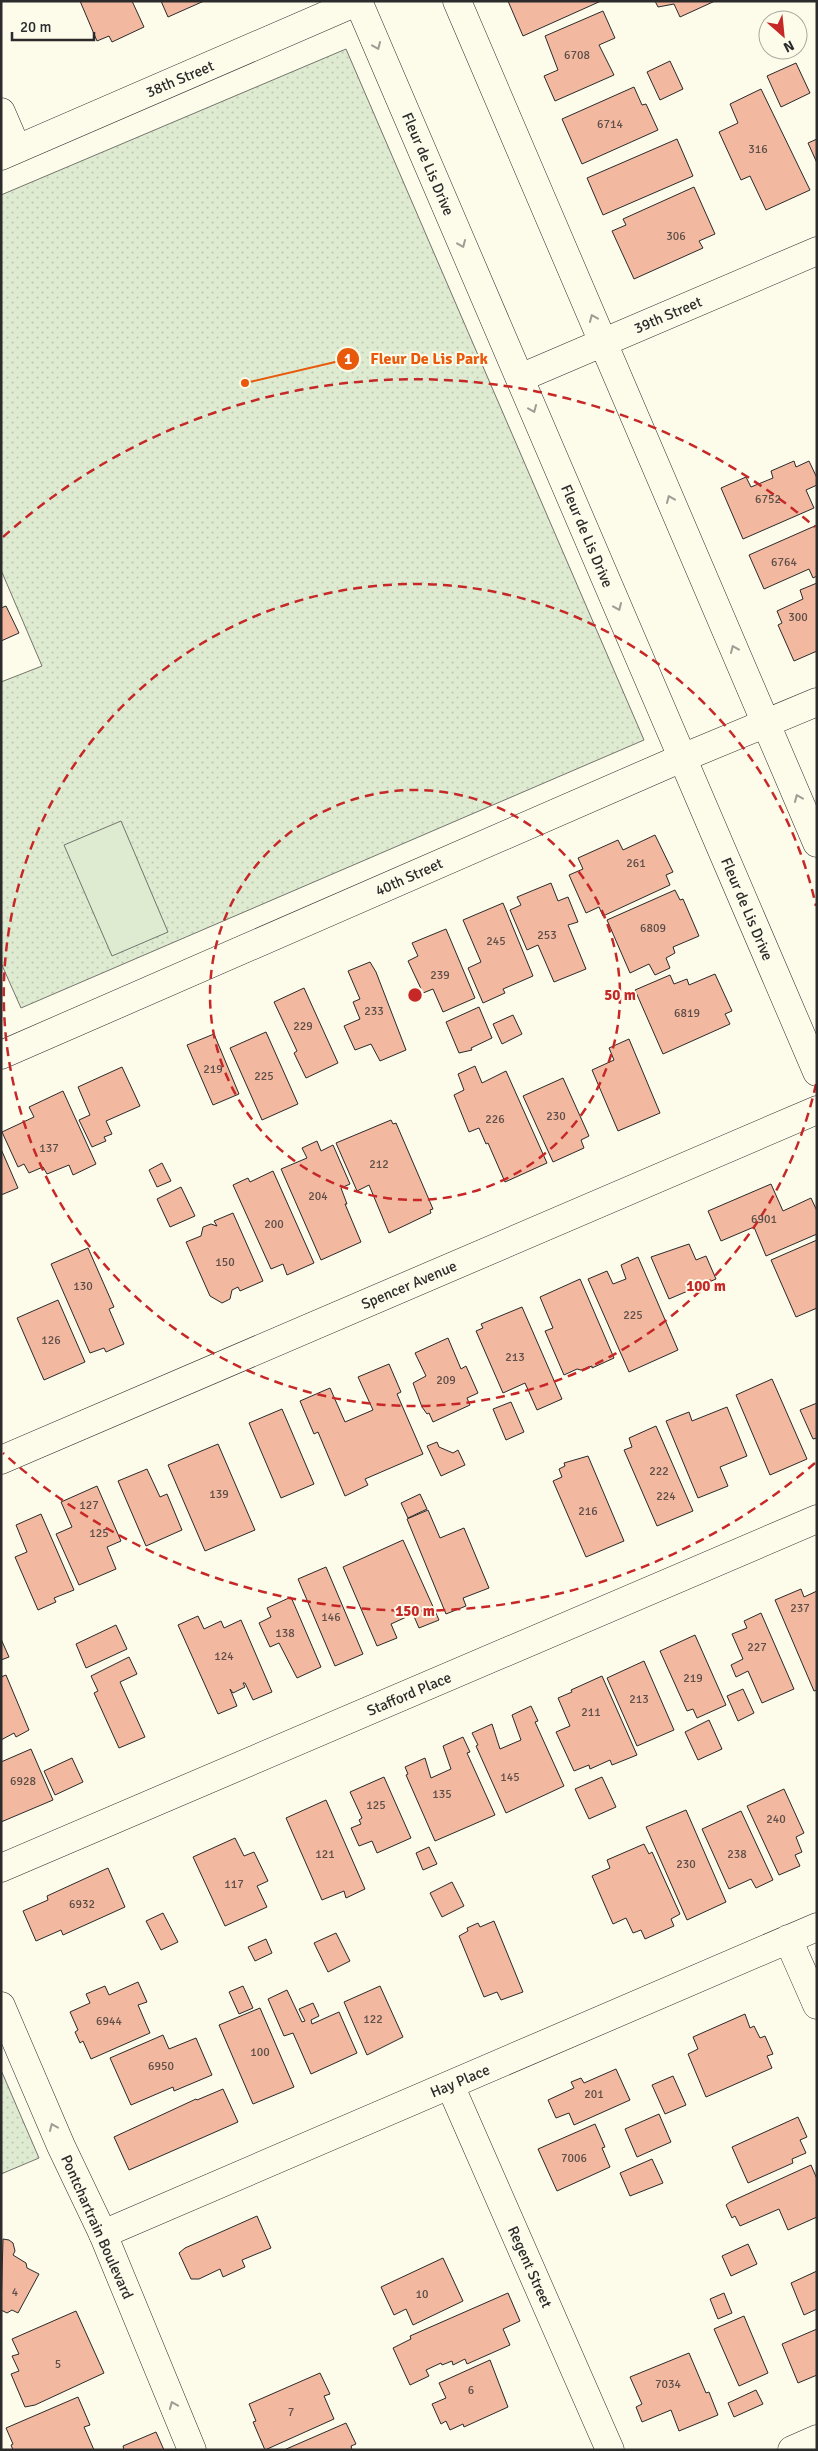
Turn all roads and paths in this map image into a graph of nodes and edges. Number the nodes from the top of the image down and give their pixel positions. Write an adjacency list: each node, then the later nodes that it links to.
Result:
1 (359, 1): 4 (street, 38th Street); 7 (street, Fleur de Lis Drive, one-way to 7)
2 (457, 1): 6 (street, one-way to 2)
3 (1, 112): 4 (street)
4 (9, 153)
5 (817, 251): 6 (street, 39th Street)
6 (603, 343): 7 (street, 39th Street); 9 (street, one-way to 6)
7 (520, 378): 10 (street, Fleur de Lis Drive, one-way to 10)
8 (817, 702): 9 (street, 40th Street)
9 (766, 724): 10 (street, 40th Street); 11 (street, one-way to 9)
10 (682, 758): 12 (street, 40th Street); 13 (street, Fleur de Lis Drive)
11 (817, 843)
12 (1, 1055)
13 (817, 1072)
14 (817, 1110): 15 (street, Spencer Avenue)
15 (1, 1460)
16 (817, 1519): 17 (street, Stafford Place)
17 (1, 1868)
18 (817, 1927): 19 (street, Hay Place)
19 (788, 1939): 20 (street); 22 (street, Hay Place)
20 (817, 2005)
21 (1, 2006): 23 (street, Pontchartrain Boulevard, one-way to 21)
22 (450, 2085): 23 (street, Hay Place); 26 (street, Regent Street)
23 (103, 2234): 25 (street, Pontchartrain Boulevard, one-way to 23)
24 (817, 2439): 27 (street)
25 (192, 2450)
26 (610, 2450)
27 (792, 2450)

